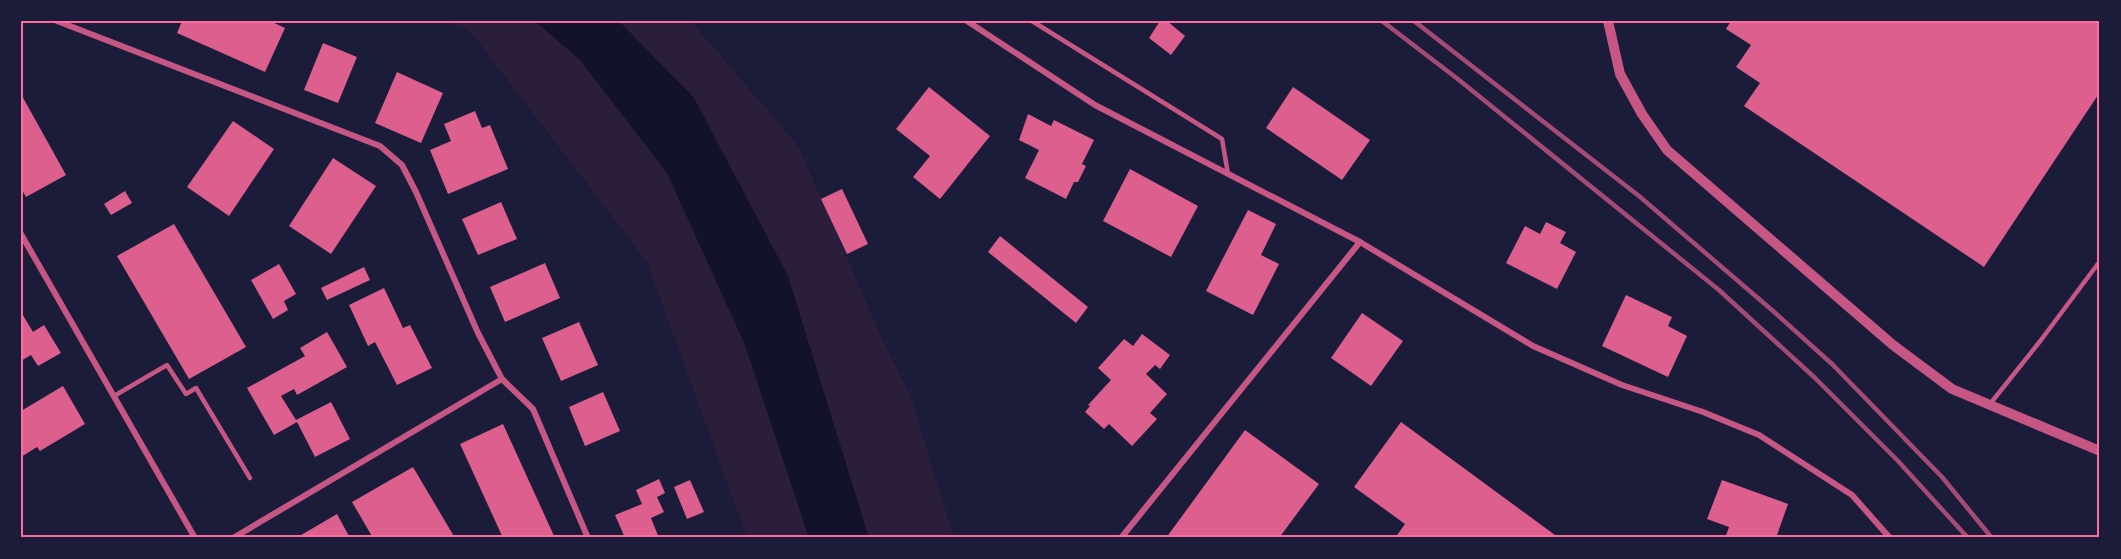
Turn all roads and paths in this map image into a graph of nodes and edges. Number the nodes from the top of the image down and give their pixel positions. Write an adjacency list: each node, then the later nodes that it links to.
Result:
1 (57, 21): 9 (street)
2 (967, 21): 5 (street)
3 (1032, 21): 5 (lane)
4 (1608, 21): 11 (street)
5 (1228, 174): 7 (street)
6 (21, 234): 10 (street)
7 (1360, 242): 17 (street); 18 (street)
8 (2100, 261): 11 (lane)
9 (502, 379): 15 (street); 16 (street)
10 (114, 396): 13 (lane); 14 (street)
11 (1989, 405): 12 (street)
12 (2100, 451)
13 (250, 478)
14 (195, 538)
15 (233, 538)
16 (588, 538)
17 (1121, 538)
18 (1890, 538)

